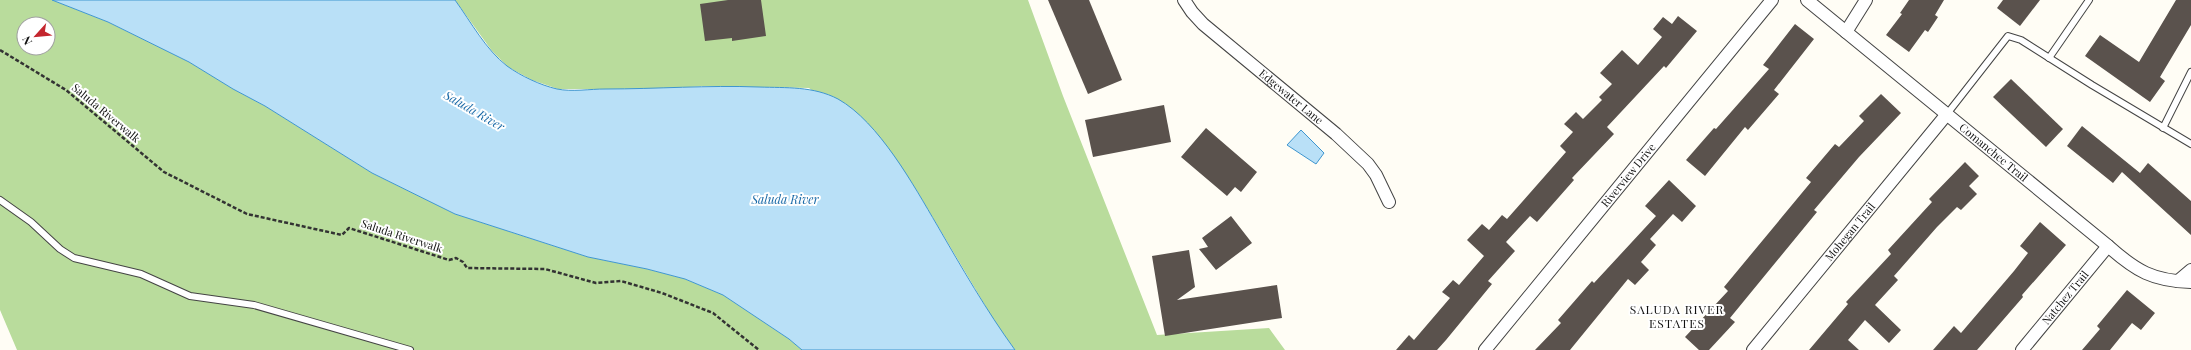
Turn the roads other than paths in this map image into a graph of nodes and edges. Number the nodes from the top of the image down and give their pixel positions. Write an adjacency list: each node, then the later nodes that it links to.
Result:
1 (1184, 0): 13 (street, Edgewater Lane)
2 (1772, 0): 19 (street, Riverview Drive)
3 (1807, 0): 6 (street, Comanchee Trail)
4 (1866, 0): 6 (street)
5 (2089, 0): 7 (lane)
6 (1846, 32): 9 (street, Comanchee Trail)
7 (2049, 58): 9 (lane); 10 (lane)
8 (2191, 72): 10 (lane)
9 (1947, 114): 14 (street, Comanchee Trail); 20 (street, Mohegan Trail)
10 (2163, 128): 11 (lane)
11 (2191, 144)
12 (0, 200): 18 (lane)
13 (1389, 202)
14 (2108, 246): 16 (street, Comanchee Trail); 21 (street, Natchez Trail)
15 (2191, 270): 16 (street)
16 (2178, 281): 17 (street, Comanchee Trail)
17 (2191, 282)
18 (410, 350)
19 (1485, 350)
20 (1753, 350)
21 (2022, 350)

